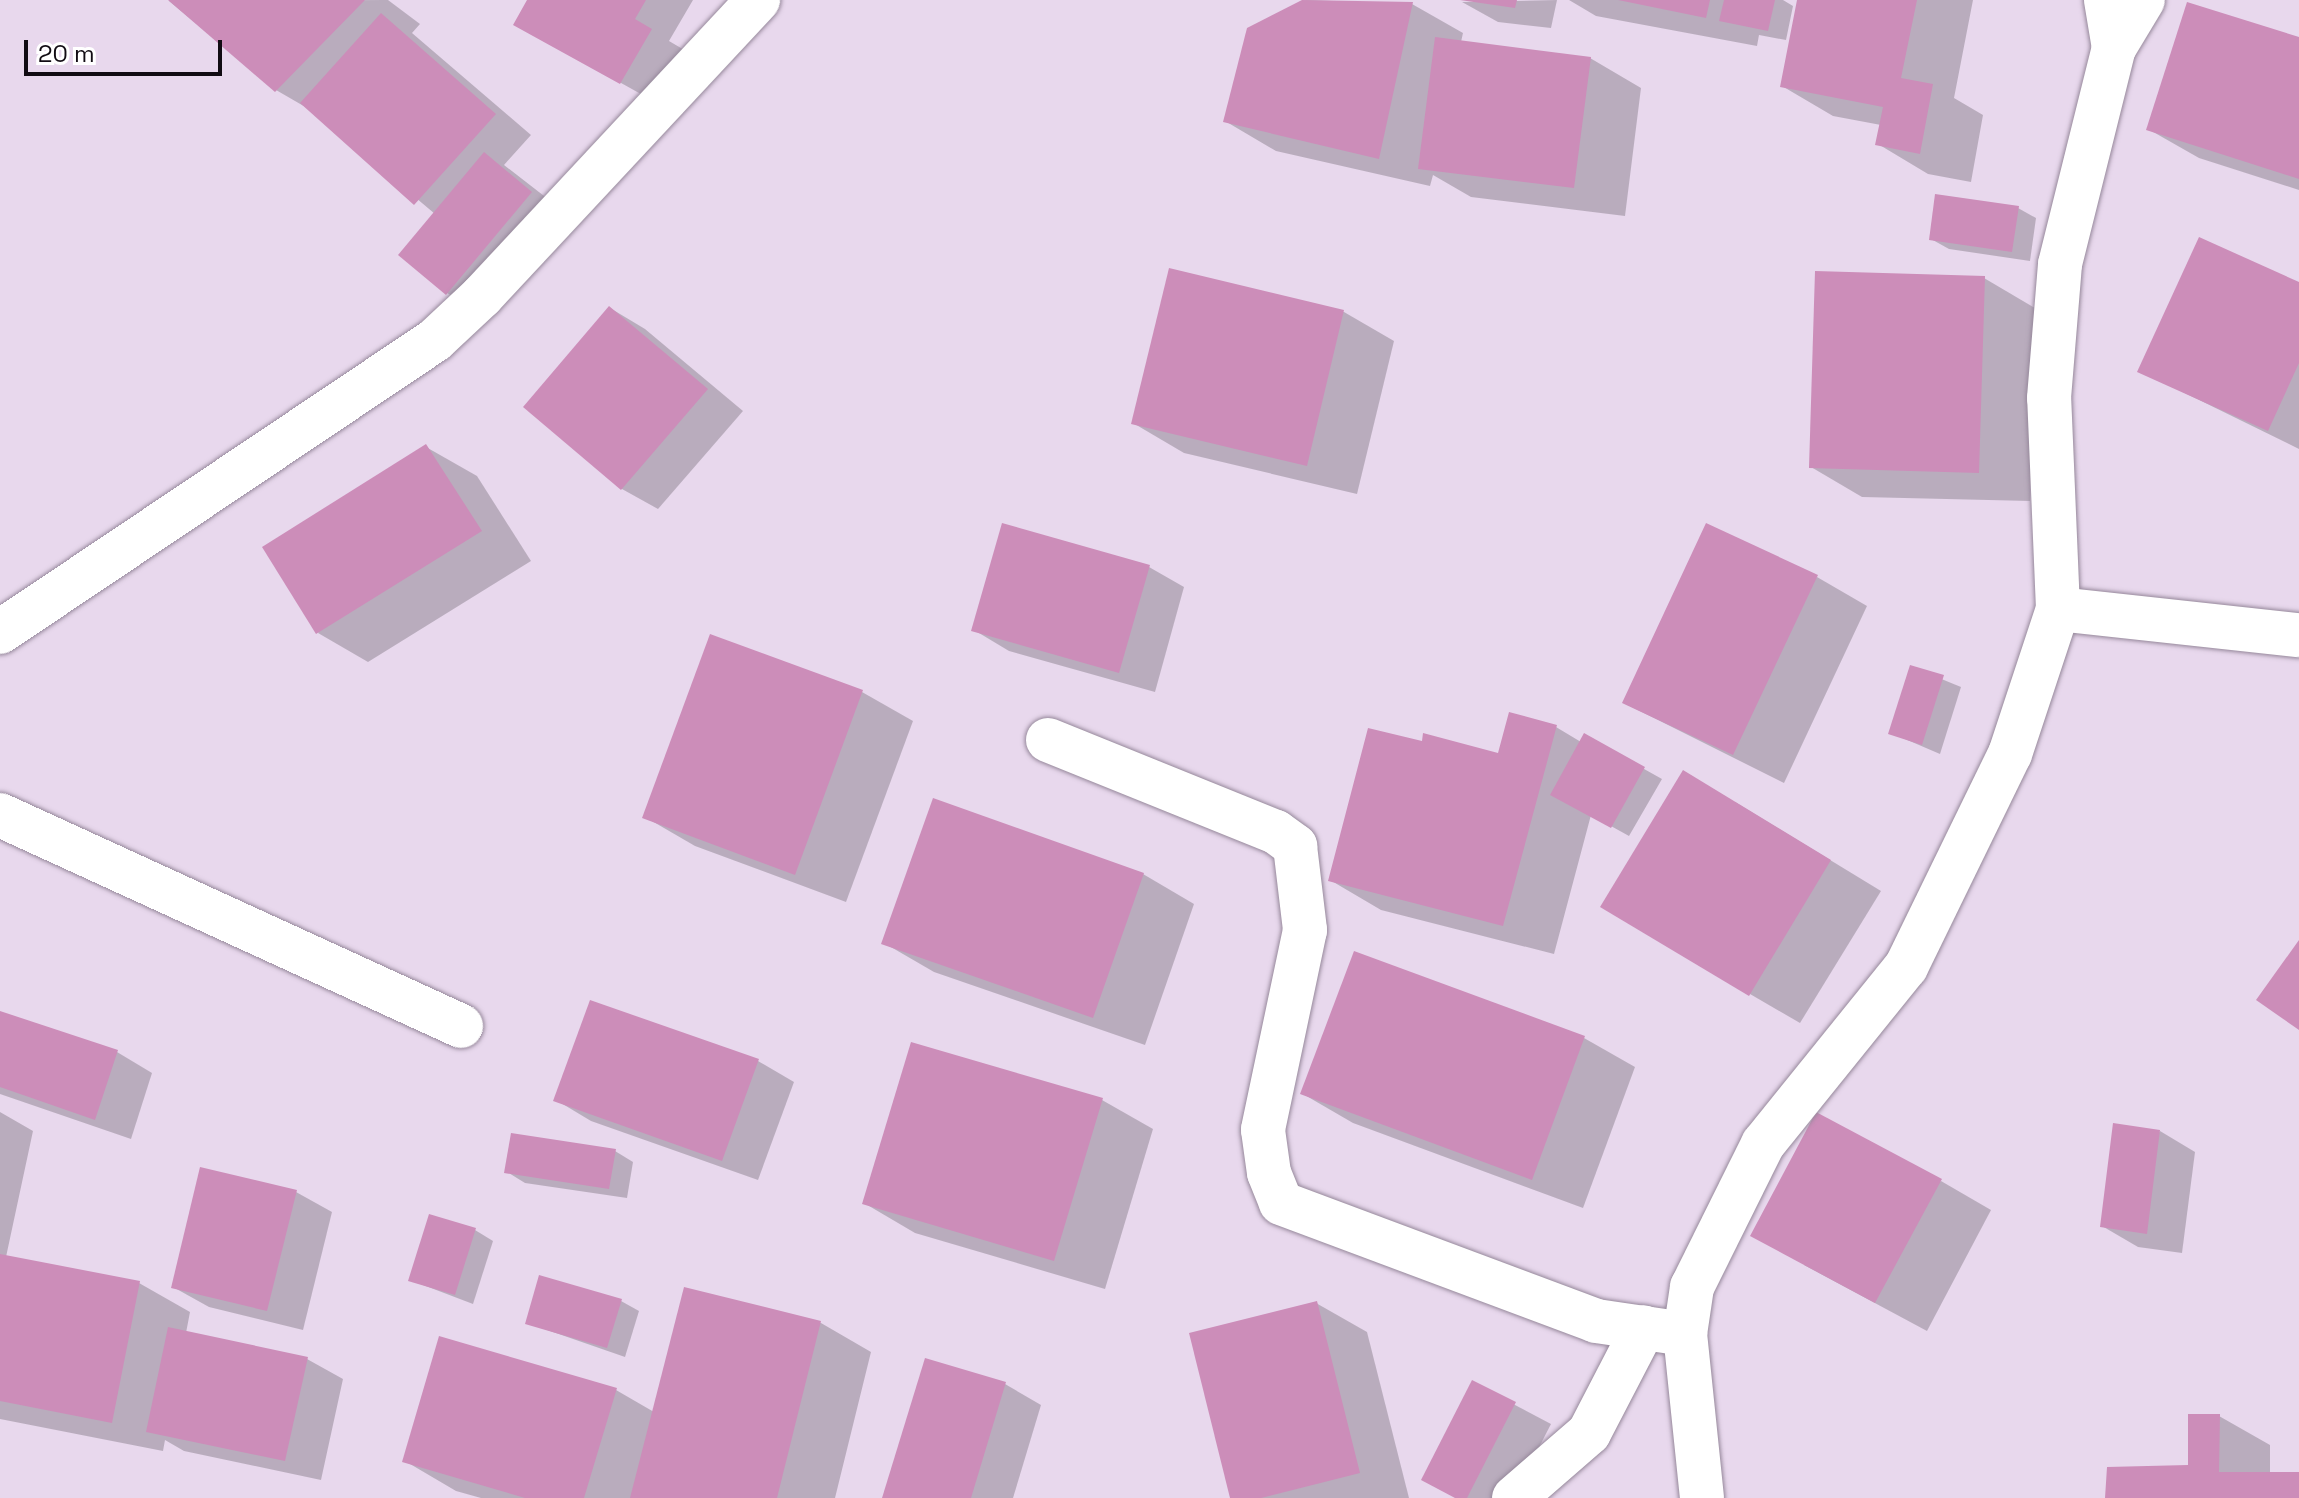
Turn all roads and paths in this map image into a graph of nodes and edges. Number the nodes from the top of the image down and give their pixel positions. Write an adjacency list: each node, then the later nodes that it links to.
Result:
1 (758, 0): 6 (street)
2 (2106, 0): 4 (street)
3 (2143, 0): 4 (street)
4 (2114, 48): 5 (street)
5 (2058, 609): 7 (street); 11 (street)
6 (0, 632)
7 (2299, 635)
8 (1048, 740): 11 (street)
9 (0, 815): 10 (street)
10 (461, 1026)
11 (1664, 1330): 12 (street); 13 (street)
12 (1514, 1498)
13 (1702, 1498)

